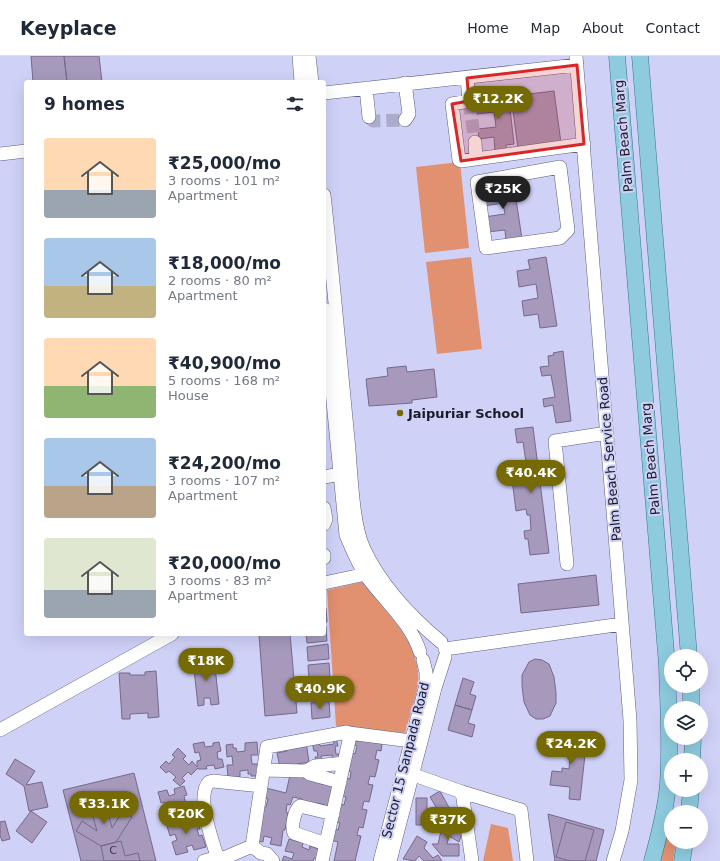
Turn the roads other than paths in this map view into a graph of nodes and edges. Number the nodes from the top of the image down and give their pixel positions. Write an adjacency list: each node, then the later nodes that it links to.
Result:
1 (299, 56): 7 (street)
2 (309, 56): 8 (street)
3 (617, 56): 57 (main road, Palm Beach Marg)
4 (640, 56): 32 (main road, Palm Beach Marg)
5 (577, 61): 6 (street); 15 (street, Palm Beach Service Road)
6 (467, 78): 9 (street); 18 (street)
7 (301, 80)
8 (312, 80)
9 (406, 83): 10 (street); 13 (street)
10 (366, 88): 11 (street); 12 (street)
11 (326, 93)
12 (369, 117)
13 (405, 120)
14 (475, 142): 18 (street)
15 (584, 144): 18 (street); 21 (street, Palm Beach Service Road)
16 (24, 151): 17 (street)
17 (0, 154)
18 (476, 159)
19 (326, 215): 27 (street)
20 (566, 215): 20 (street); 21 (street)
21 (589, 215): 23 (street, Palm Beach Service Road)
22 (326, 330): 24 (street)
23 (607, 433): 26 (street); 29 (street, Palm Beach Service Road)
24 (340, 474): 25 (street); 27 (street)
25 (326, 477)
26 (567, 564)
27 (371, 571): 28 (street); 31 (street); 33 (street, Sector 15 Sanpada Road)
28 (326, 582)
29 (622, 624): 31 (street); 56 (street, Palm Beach Service Road)
30 (167, 636): 34 (street)
31 (444, 649): 33 (street); 33 (street); 40 (street, Sector 15 Sanpada Road)
32 (688, 649)
33 (421, 656): 36 (street, Sector 15 Sanpada Road)
34 (0, 730)
35 (349, 733): 36 (street); 37 (street); 38 (street)
36 (411, 741): 52 (street, Sector 15 Sanpada Road)
37 (344, 763): 39 (street); 41 (street)
38 (263, 770): 39 (street); 42 (street)
39 (306, 770): 41 (street)
40 (414, 775): 43 (street); 53 (street, Sector 15 Sanpada Road)
41 (340, 782): 44 (street)
42 (261, 786): 47 (street); 48 (street)
43 (462, 792): 54 (street); 55 (street)
44 (333, 814): 45 (street); 45 (street)
45 (326, 844): 51 (street)
46 (684, 849): 58 (main road)
47 (258, 853): 48 (street); 50 (street)
48 (219, 857): 49 (street)
49 (204, 861)
50 (273, 861)
51 (322, 861)
52 (380, 861)
53 (390, 861)
54 (472, 861)
55 (528, 861)
56 (613, 861)
57 (652, 861)
58 (682, 861)

